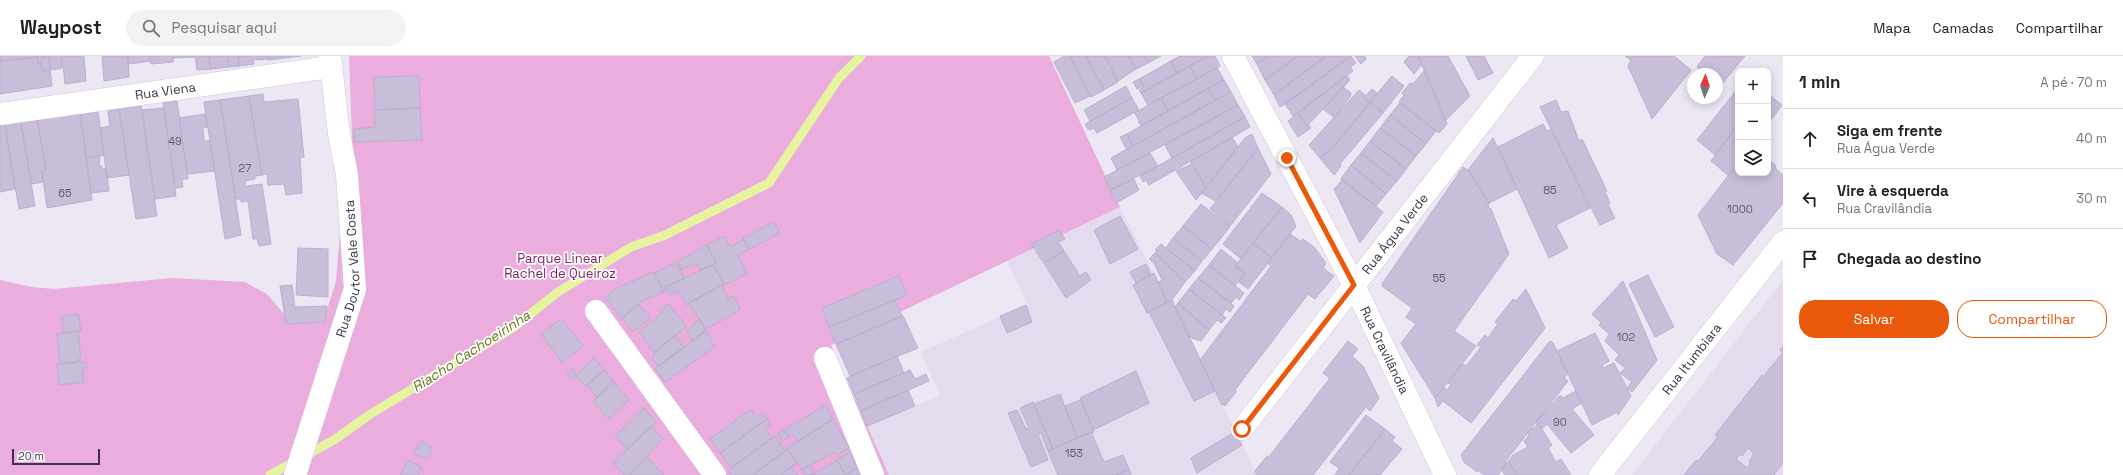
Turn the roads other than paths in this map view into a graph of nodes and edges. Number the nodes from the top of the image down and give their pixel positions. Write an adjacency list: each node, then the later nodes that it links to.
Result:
1 (1233, 56): 6 (street, Rua Cravilândia)
2 (1532, 56): 6 (street, Rua Água Verde)
3 (330, 61): 4 (street, Rua Viena); 10 (street, Rua Doutor Vale Costa)
4 (0, 114)
5 (1783, 242): 14 (street, Rua Itumbiara)
6 (1354, 285): 9 (street, Rua Água Verde); 13 (street, Rua Cravilândia)
7 (596, 311): 11 (street)
8 (825, 358): 12 (street)
9 (1242, 429)
10 (295, 475)
11 (715, 475)
12 (874, 475)
13 (1445, 475)
14 (1600, 475)

